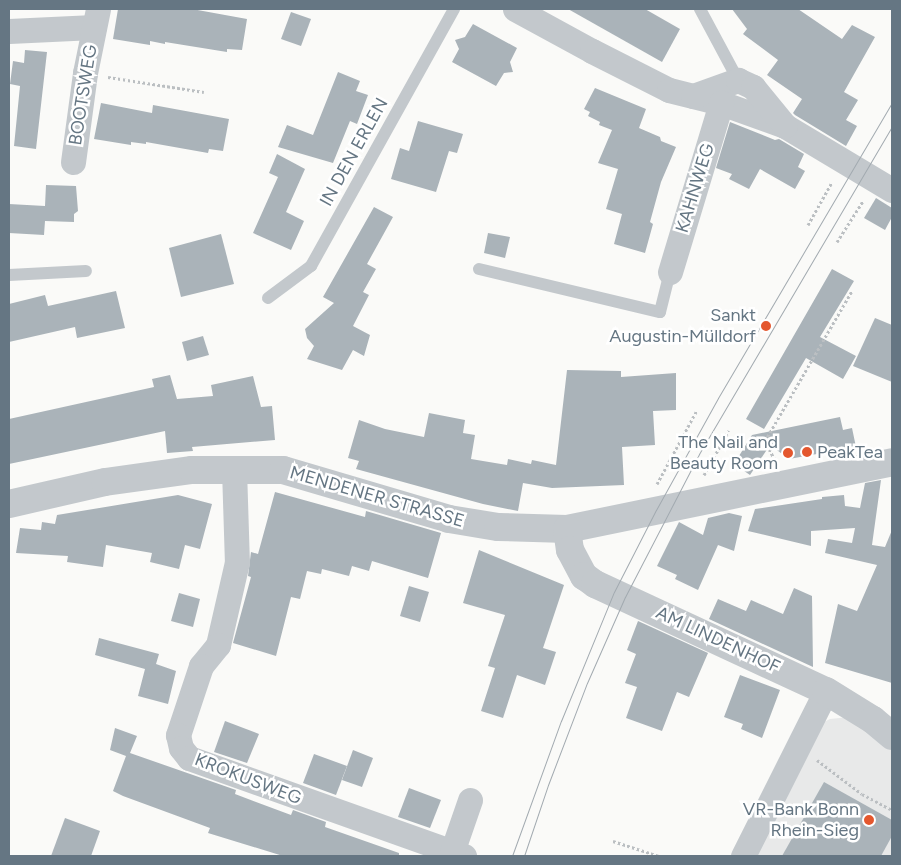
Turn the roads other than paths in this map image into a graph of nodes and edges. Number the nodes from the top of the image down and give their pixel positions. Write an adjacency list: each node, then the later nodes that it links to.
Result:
1 (454, 9): 16 (lane, IN DEN ERLEN)
2 (515, 9): 7 (street)
3 (700, 9): 6 (lane)
4 (96, 18): 5 (street, BOOTSWEG); 10 (street, BOOTSWEG)
5 (9, 30)
6 (738, 80): 7 (street); 9 (street)
7 (693, 96): 8 (street)
8 (720, 103): 9 (street); 14 (street, KAHNWEG)
9 (785, 126): 11 (street)
10 (73, 162)
11 (880, 191)
12 (479, 269): 14 (lane)
13 (86, 271): 15 (lane)
14 (670, 272)
15 (9, 275)
16 (268, 298)
17 (892, 462): 20 (street, MENDENER STRASSE)
18 (234, 469): 19 (street, MENDENER STRASSE); 20 (street, MENDENER STRASSE); 24 (street, KROKUSWEG)
19 (9, 504)
20 (567, 529): 21 (street, AM LINDENHOF)
21 (826, 691): 22 (street, AM LINDENHOF); 25 (street)
22 (892, 736)
23 (470, 800): 24 (street, KROKUSWEG)
24 (458, 854)
25 (743, 856)

